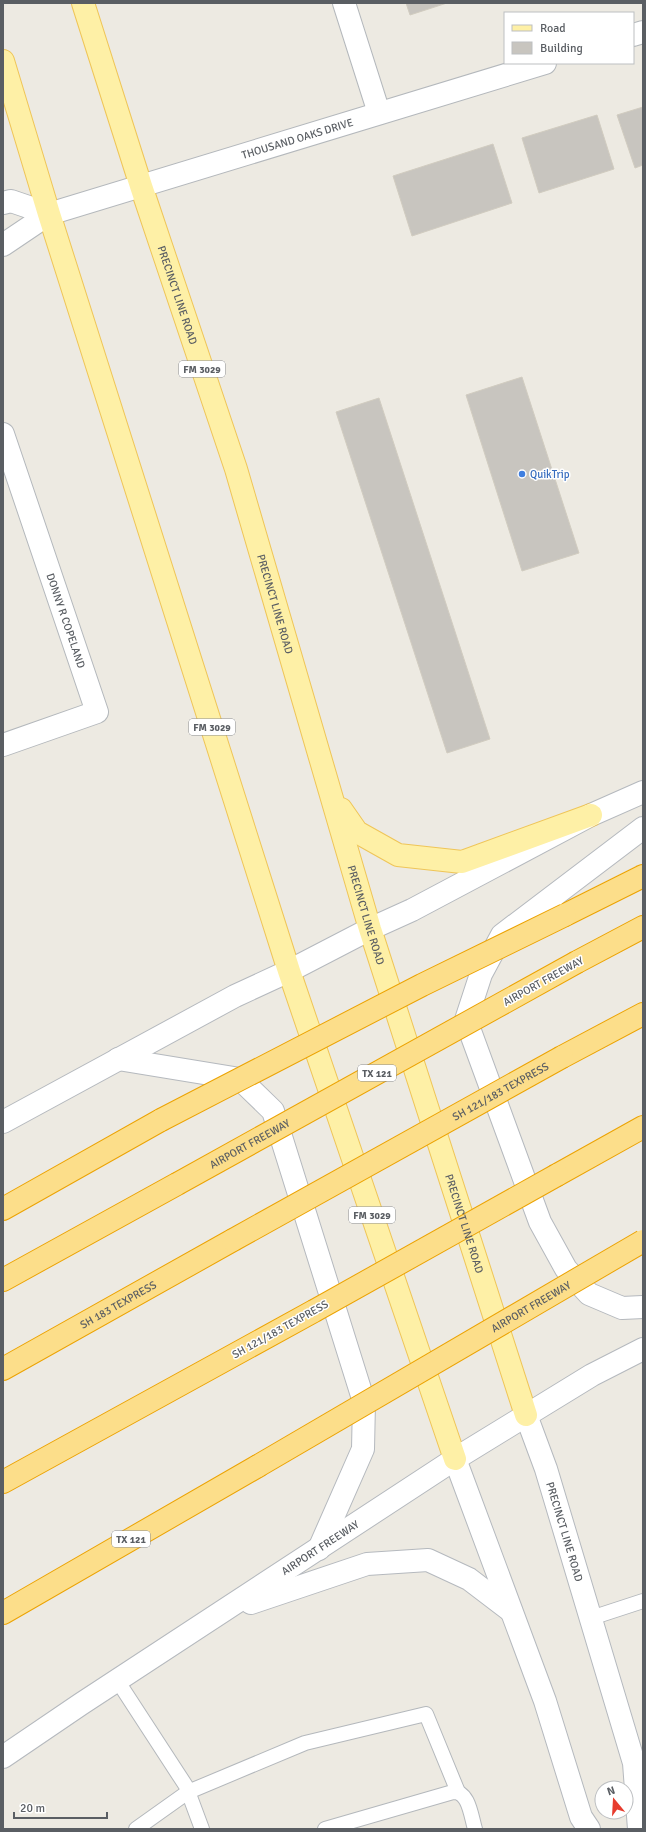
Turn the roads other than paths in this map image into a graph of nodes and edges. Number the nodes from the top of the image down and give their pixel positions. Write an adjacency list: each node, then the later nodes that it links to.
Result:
1 (83, 3): 6 (main road, PRECINCT LINE ROAD / FM 3029)
2 (344, 3): 5 (main road)
3 (3, 61): 8 (main road, FM 3029)
4 (542, 64): 5 (main road, THOUSAND OAKS DRIVE)
5 (379, 113): 6 (main road, THOUSAND OAKS DRIVE)
6 (141, 186): 8 (main road, THOUSAND OAKS DRIVE); 13 (main road, PRECINCT LINE ROAD / FM 3029)
7 (3, 203): 8 (main road)
8 (49, 214): 9 (main road, THOUSAND OAKS DRIVE); 19 (main road, FM 3029)
9 (3, 245)
10 (3, 434): 11 (main road, DONNY R COPELAND)
11 (3, 745)
12 (643, 792): 14 (main road)
13 (331, 795): 14 (main road); 18 (main road, PRECINCT LINE ROAD / FM 3029)
14 (591, 815): 18 (main road)
15 (643, 828): 28 (main road)
16 (643, 876): 24 (highway, bridge)
17 (643, 927): 27 (highway, AIRPORT FREEWAY / TX 121, bridge)
18 (370, 929): 19 (main road); 31 (main road, PRECINCT LINE ROAD / FM 3029)
19 (289, 971): 21 (main road); 32 (main road, FM 3029)
20 (643, 1014): 25 (highway, SH 121/183 TEXPRESS, bridge)
21 (118, 1059): 22 (main road); 34 (main road)
22 (3, 1122)
23 (643, 1127): 33 (highway, SH 121/183 TEXPRESS, bridge)
24 (3, 1209)
25 (233, 1240): 30 (highway, SH 183 TEXPRESS)
26 (643, 1241): 37 (highway, AIRPORT FREEWAY / TX 121, bridge)
27 (3, 1280)
28 (643, 1307)
29 (643, 1349): 31 (main road, AIRPORT FREEWAY)
30 (3, 1369)
31 (526, 1415): 32 (main road, AIRPORT FREEWAY); 39 (main road, PRECINCT LINE ROAD)
32 (455, 1459): 34 (main road, AIRPORT FREEWAY); 36 (main road)
33 (3, 1482)
34 (319, 1549): 38 (main road, AIRPORT FREEWAY)
35 (643, 1601): 39 (lane)
36 (511, 1611): 38 (main road); 48 (main road)
37 (3, 1613)
38 (221, 1613): 40 (main road, AIRPORT FREEWAY)
39 (591, 1618): 49 (main road, PRECINCT LINE ROAD)
40 (117, 1680): 41 (main road, AIRPORT FREEWAY); 42 (lane)
41 (3, 1757)
42 (188, 1792): 43 (lane); 44 (lane); 45 (lane)
43 (458, 1792): 46 (lane); 47 (lane)
44 (136, 1829)
45 (202, 1829)
46 (325, 1829)
47 (476, 1829)
48 (589, 1829)
49 (638, 1829)

